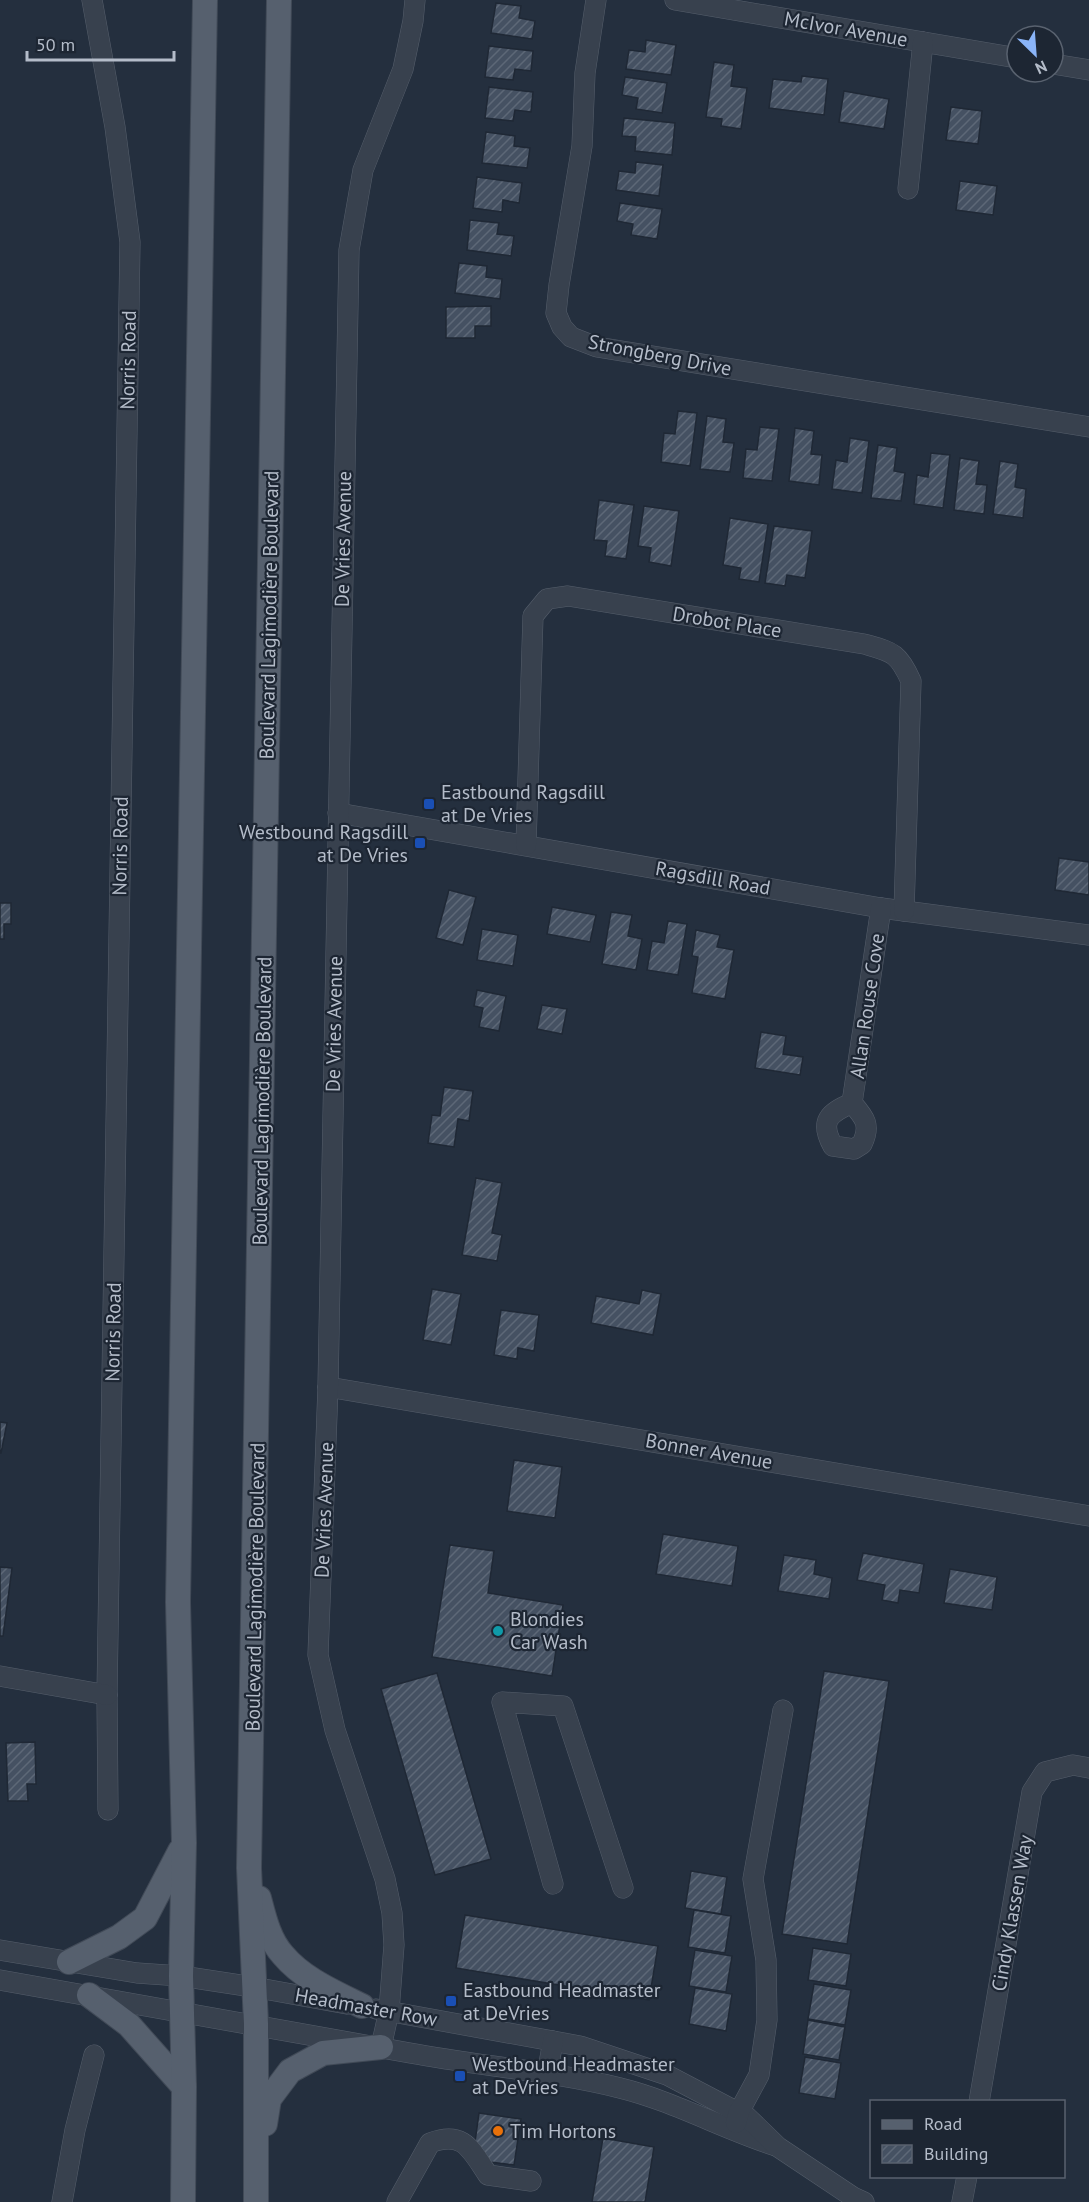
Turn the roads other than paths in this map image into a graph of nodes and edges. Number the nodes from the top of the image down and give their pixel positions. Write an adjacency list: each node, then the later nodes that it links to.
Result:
1 (92, 0): 22 (street, Norris Road)
2 (205, 0): 26 (main road)
3 (279, 0): 27 (main road, Boulevard Lagimodière Boulevard)
4 (415, 0): 13 (street, De Vries Avenue)
5 (596, 0): 12 (street, Strongberg Drive)
6 (675, 0): 7 (street, McIvor Avenue)
7 (923, 42): 8 (street, McIvor Avenue); 11 (street)
8 (1005, 56)
9 (1065, 66): 10 (street)
10 (1089, 70)
11 (908, 189)
12 (1089, 427)
13 (338, 813): 14 (street, Ragsdill Road); 19 (street, De Vries Avenue)
14 (526, 844): 15 (street, Ragsdill Road); 16 (street, Drobot Place)
15 (881, 908): 16 (street, Ragsdill Road); 18 (street, Allan Rouse Cove)
16 (903, 911): 17 (street, Ragsdill Road)
17 (1089, 935)
18 (852, 1103)
19 (328, 1387): 20 (street, Bonner Avenue); 37 (street, De Vries Avenue)
20 (1089, 1515)
21 (0, 1676): 22 (street)
22 (107, 1695): 25 (street, Norris Road)
23 (783, 1710): 46 (street)
24 (1089, 1768): 45 (street, Cindy Klassen Way)
25 (108, 1810)
26 (184, 1843): 31 (main road); 32 (main road)
27 (249, 1868): 34 (main road, Boulevard Lagimodière Boulevard); 36 (main road)
28 (553, 1884): 29 (street)
29 (623, 1888)
30 (0, 1950): 31 (street, Headmaster Row)
31 (69, 1962): 32 (street, Headmaster Row)
32 (181, 1976): 34 (street, Headmaster Row); 38 (main road)
33 (0, 1980): 35 (street, Headmaster Row)
34 (253, 1987): 36 (street, Headmaster Row); 39 (main road, Boulevard Lagimodière Boulevard)
35 (88, 1995): 38 (street, Headmaster Row); 44 (main road)
36 (362, 2007): 37 (street, Headmaster Row)
37 (389, 2011): 40 (street, Headmaster Row); 41 (street, De Vries Avenue)
38 (183, 2012): 39 (street, Headmaster Row); 44 (main road)
39 (256, 2024): 41 (street, Headmaster Row); 47 (main road, Boulevard Lagimodière Boulevard)
40 (553, 2041): 43 (street); 46 (street, Headmaster Row)
41 (381, 2047): 43 (street, Headmaster Row); 47 (main road)
42 (94, 2055): 50 (street)
43 (547, 2075): 46 (street, Headmaster Row)
44 (184, 2087): 51 (main road)
45 (979, 2100)
46 (736, 2122): 54 (street, Headmaster Row)
47 (257, 2170): 52 (main road, Boulevard Lagimodière Boulevard)
48 (967, 2178): 55 (street)
49 (531, 2181): 53 (street)
50 (62, 2202)
51 (183, 2202)
52 (256, 2202)
53 (397, 2202)
54 (864, 2202)
55 (962, 2202)

